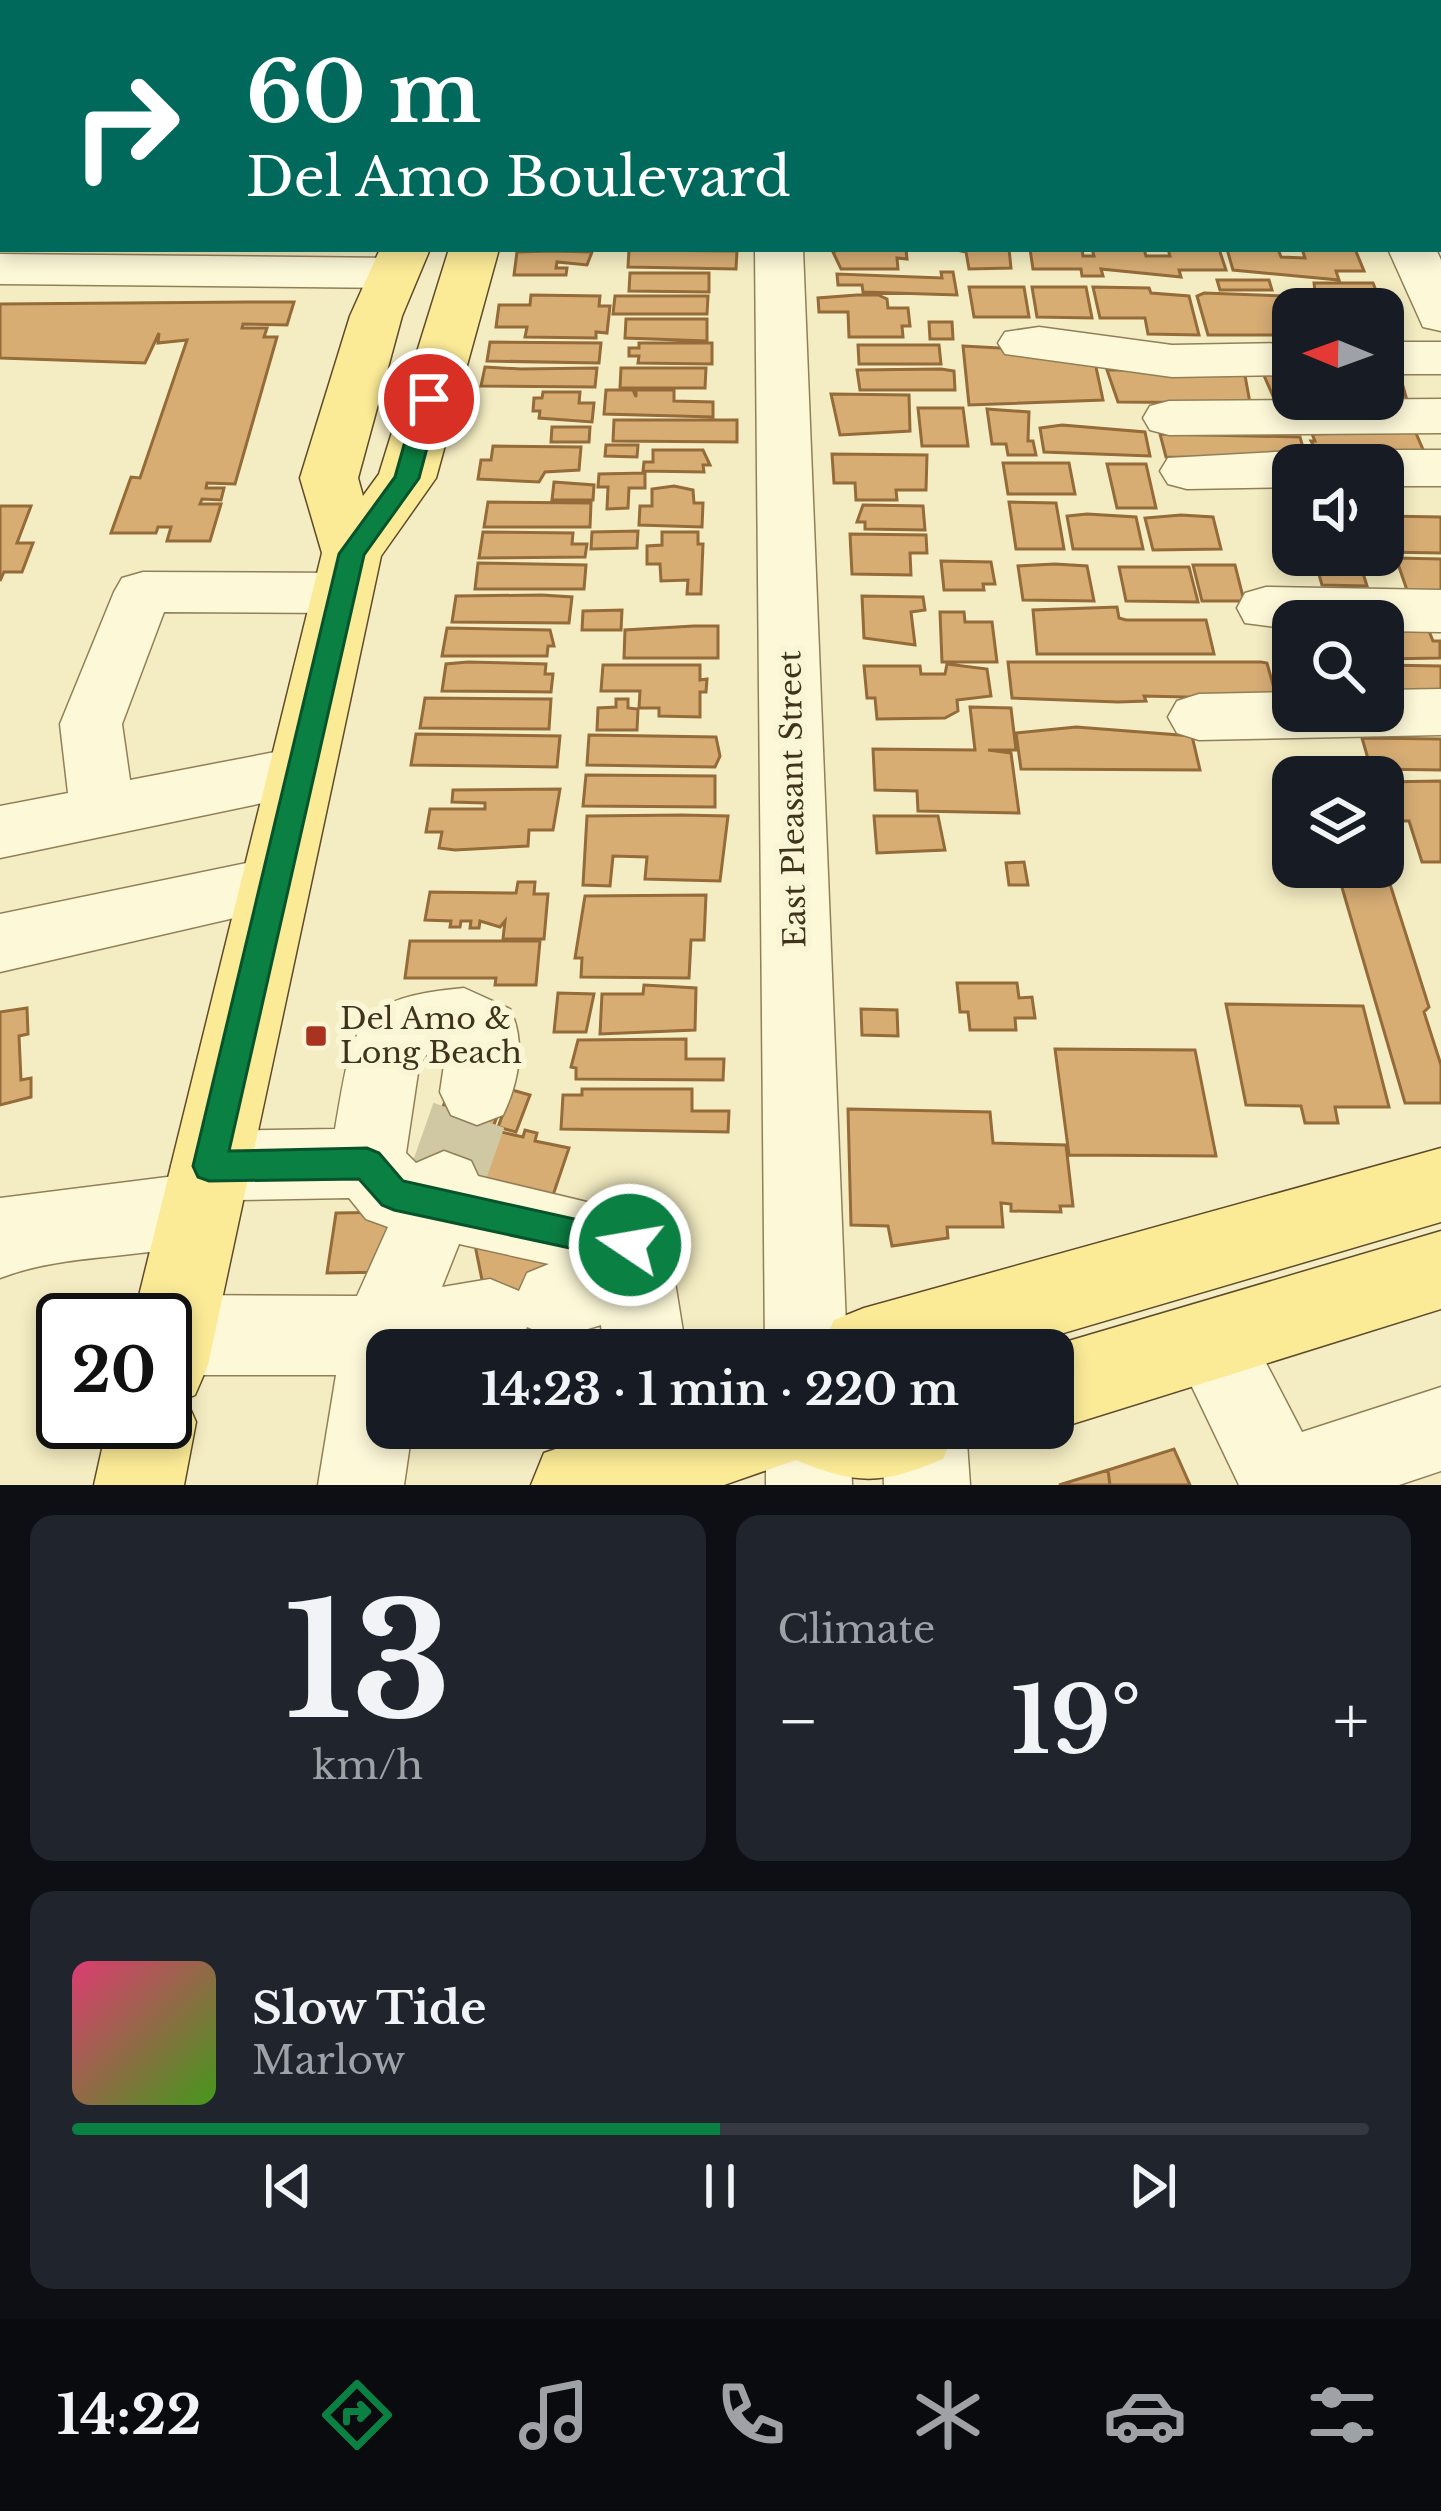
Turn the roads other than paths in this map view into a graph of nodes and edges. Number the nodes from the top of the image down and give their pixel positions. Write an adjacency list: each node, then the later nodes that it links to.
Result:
1 (473, 252): 17 (main road)
2 (779, 252): 39 (street, East Pleasant Street)
3 (1413, 252): 6 (street)
4 (400, 261): 5 (street); 17 (main road)
5 (0, 269)
6 (1441, 316)
7 (1023, 343): 10 (street)
8 (1404, 358): 9 (street)
9 (1441, 358)
10 (1272, 359)
11 (1441, 416): 12 (street)
12 (1169, 418)
13 (1404, 468): 14 (street)
14 (1441, 468)
15 (1272, 469): 16 (street)
16 (1187, 471)
17 (347, 573): 22 (main road); 23 (street)
18 (1266, 608): 19 (street)
19 (1441, 611)
20 (1441, 712): 21 (street)
21 (1199, 717)
22 (301, 771): 23 (street); 25 (main road)
23 (102, 810): 24 (street)
24 (0, 832)
25 (275, 884): 26 (street); 30 (main road)
26 (0, 943)
27 (477, 1092): 28 (street)
28 (367, 1163): 30 (street); 31 (street)
29 (1441, 1185): 40 (main road)
30 (205, 1188): 32 (street); 34 (main road)
31 (442, 1195): 35 (street); 38 (street)
32 (0, 1240)
33 (1441, 1270): 41 (main road)
34 (181, 1293)
35 (401, 1329)
36 (493, 1329): 37 (street)
37 (627, 1329)
38 (637, 1329)
39 (805, 1329)
40 (937, 1329)
41 (1211, 1341): 43 (main road); 45 (street)
42 (192, 1357): 44 (street)
43 (1074, 1381)
44 (366, 1409)
45 (1441, 1430)
46 (146, 1449): 51 (main road)
47 (685, 1449): 50 (main road)
48 (808, 1449): 52 (street)
49 (925, 1449): 53 (street)
50 (616, 1467)
51 (139, 1485)
52 (809, 1485)
53 (927, 1485)

